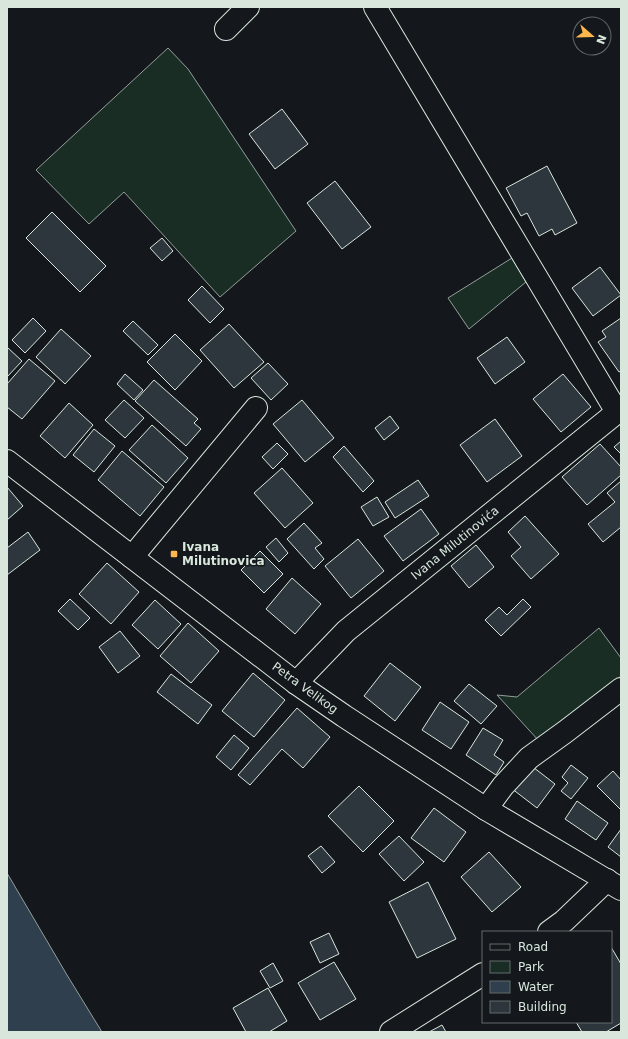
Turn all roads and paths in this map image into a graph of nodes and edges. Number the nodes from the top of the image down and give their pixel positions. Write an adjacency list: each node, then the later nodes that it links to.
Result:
1 (248, 7): 3 (street)
2 (375, 7): 5 (street)
3 (226, 29)
4 (256, 408): 7 (street)
5 (619, 411): 8 (street, Ivana Milutinovića)
6 (7, 462): 7 (street, Petra Velikog)
7 (132, 557): 8 (street, Petra Velikog)
8 (296, 683): 10 (street, Petra Velikog)
9 (621, 689): 10 (street)
10 (486, 809): 11 (street, Petra Velikog)
11 (614, 885): 12 (street)
12 (550, 931)
13 (482, 975): 14 (street)
14 (391, 1032)

